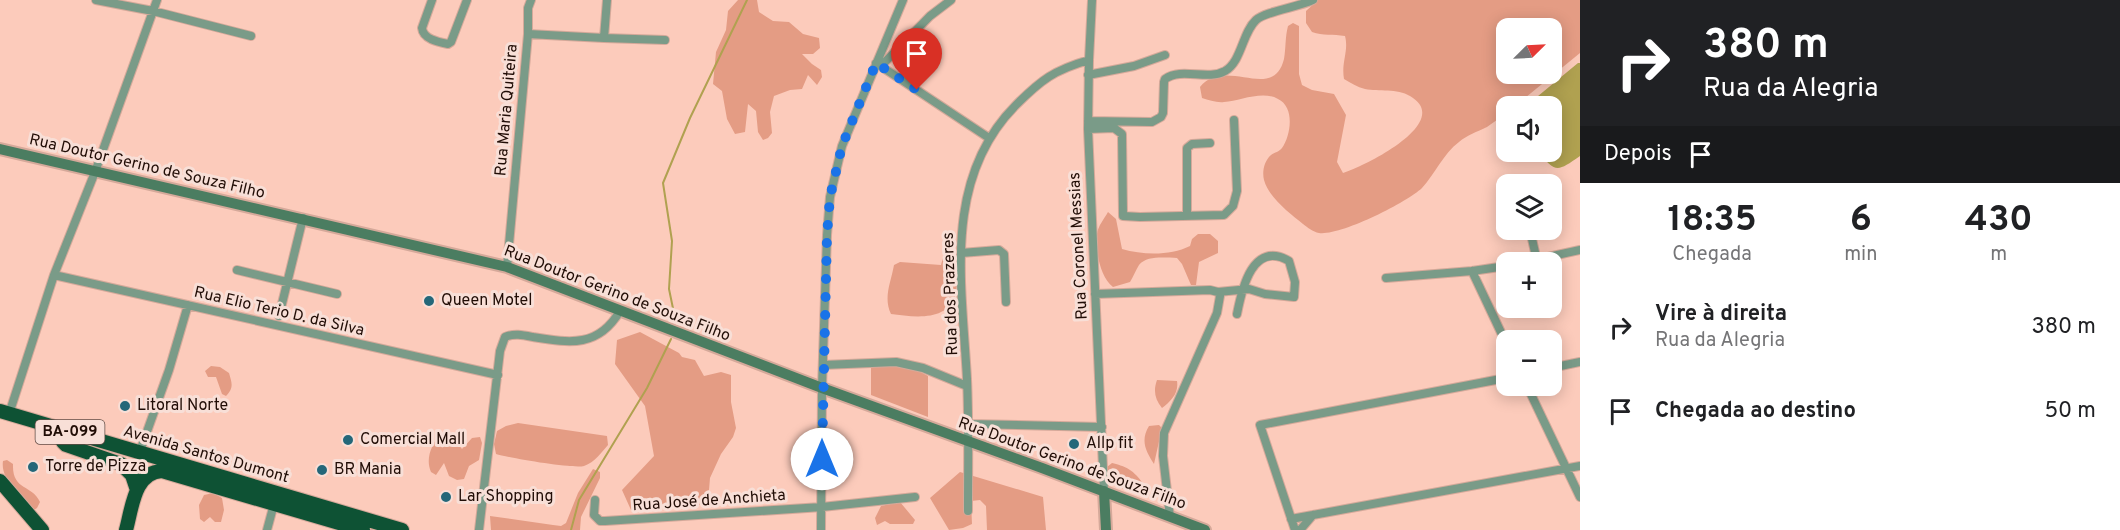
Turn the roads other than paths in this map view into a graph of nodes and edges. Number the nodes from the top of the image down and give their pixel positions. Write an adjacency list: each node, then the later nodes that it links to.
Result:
1 (98, 0): 11 (street)
2 (157, 0): 11 (street)
3 (432, 0): 4 (street)
4 (467, 0)
5 (531, 0): 12 (street)
6 (607, 0): 14 (street)
7 (903, 0): 18 (street)
8 (951, 0): 18 (street)
9 (1092, 0): 17 (street, Rua Coronel Messias)
10 (1313, 0): 21 (street)
11 (153, 11): 13 (street); 27 (street)
12 (528, 34): 14 (street, Rua Maria Quiteira); 33 (street, Rua Maria Quiteira)
13 (251, 36)
14 (604, 38): 15 (street, Rua Maria Quiteira)
15 (665, 40)
16 (1165, 55): 19 (street)
17 (1089, 60): 19 (street, Rua Coronel Messias); 24 (street, Rua dos Prazeres)
18 (878, 64): 24 (street); 51 (street)
19 (1088, 75): 22 (street, Rua Coronel Messias)
20 (1234, 120): 28 (street)
21 (1130, 122): 22 (street); 23 (street)
22 (1088, 125): 23 (street); 43 (street, Rua Coronel Messias)
23 (1122, 134): 28 (street)
24 (989, 138): 31 (street, Rua dos Prazeres)
25 (1210, 144): 28 (street)
26 (0, 149): 27 (main road, Rua Doutor Gerino de Souza Filho)
27 (95, 172): 29 (main road, Rua Doutor Gerino de Souza Filho); 37 (street)
28 (1187, 216)
29 (303, 218): 33 (main road, Rua Doutor Gerino de Souza Filho); 39 (street)
30 (1580, 250): 32 (street)
31 (961, 253): 44 (street); 55 (street, Rua dos Prazeres)
32 (1562, 254)
33 (507, 267): 46 (main road, Rua Doutor Gerino de Souza Filho)
34 (1496, 267): 36 (street)
35 (237, 270): 39 (street)
36 (1472, 271): 38 (street); 49 (street)
37 (54, 275): 45 (street, Rua Elio Terio D. da Silva); 58 (street)
38 (1386, 278)
39 (286, 283): 42 (street); 48 (street)
40 (1244, 290): 40 (street); 41 (street); 47 (street)
41 (1218, 292): 43 (street); 76 (street)
42 (337, 294)
43 (1095, 294): 60 (street, Rua Coronel Messias)
44 (1006, 302)
45 (188, 305): 53 (street, Rua Elio Terio D. da Silva); 63 (street)
46 (620, 311): 53 (street); 56 (main road, Rua Doutor Gerino de Souza Filho)
47 (1237, 314)
48 (279, 316)
49 (1500, 330)
50 (1580, 362): 52 (street)
51 (823, 365): 55 (street); 56 (street)
52 (1562, 366)
53 (498, 375): 83 (street)
54 (1496, 380): 77 (street)
55 (967, 386): 59 (street, Rua dos Prazeres)
56 (822, 388): 62 (main road, Rua Doutor Gerino de Souza Filho); 73 (street)
57 (1532, 396): 65 (street)
58 (4, 412): 61 (highway, Avenida Santos Dumont / BA-099)
59 (969, 424): 60 (street); 62 (street, Rua dos Prazeres)
60 (1102, 427): 68 (street, Rua Coronel Messias)
61 (58, 429): 63 (highway, Avenida Santos Dumont / BA-099); 67 (highway)
62 (968, 441): 68 (main road, Rua Doutor Gerino de Souza Filho); 74 (street, Rua dos Prazeres)
63 (139, 453): 82 (highway, Avenida Santos Dumont / BA-099)
64 (1580, 466): 65 (street)
65 (1567, 469): 70 (street); 75 (street)
66 (0, 481): 78 (highway)
67 (137, 490): 72 (highway, Avenida Santos Dumont); 79 (highway)
68 (1104, 491): 76 (main road, Rua Doutor Gerino de Souza Filho); 85 (main road)
69 (915, 497): 73 (street, Rua José de Anchieta)
70 (1580, 497)
71 (596, 500): 73 (street, Rua José de Anchieta)
72 (274, 504): 80 (street); 81 (highway, Avenida Santos Dumont)
73 (822, 507): 84 (street)
74 (968, 511)
75 (1313, 515): 77 (street); 88 (street)
76 (1170, 517): 86 (main road, Rua Doutor Gerino de Souza Filho)
77 (1291, 519): 87 (street)
78 (42, 530)
79 (126, 530)
80 (267, 530)
81 (363, 530)
82 (402, 530)
83 (479, 530)
84 (821, 530)
85 (1106, 530)
86 (1205, 530)
87 (1295, 530)
88 (1300, 530)

